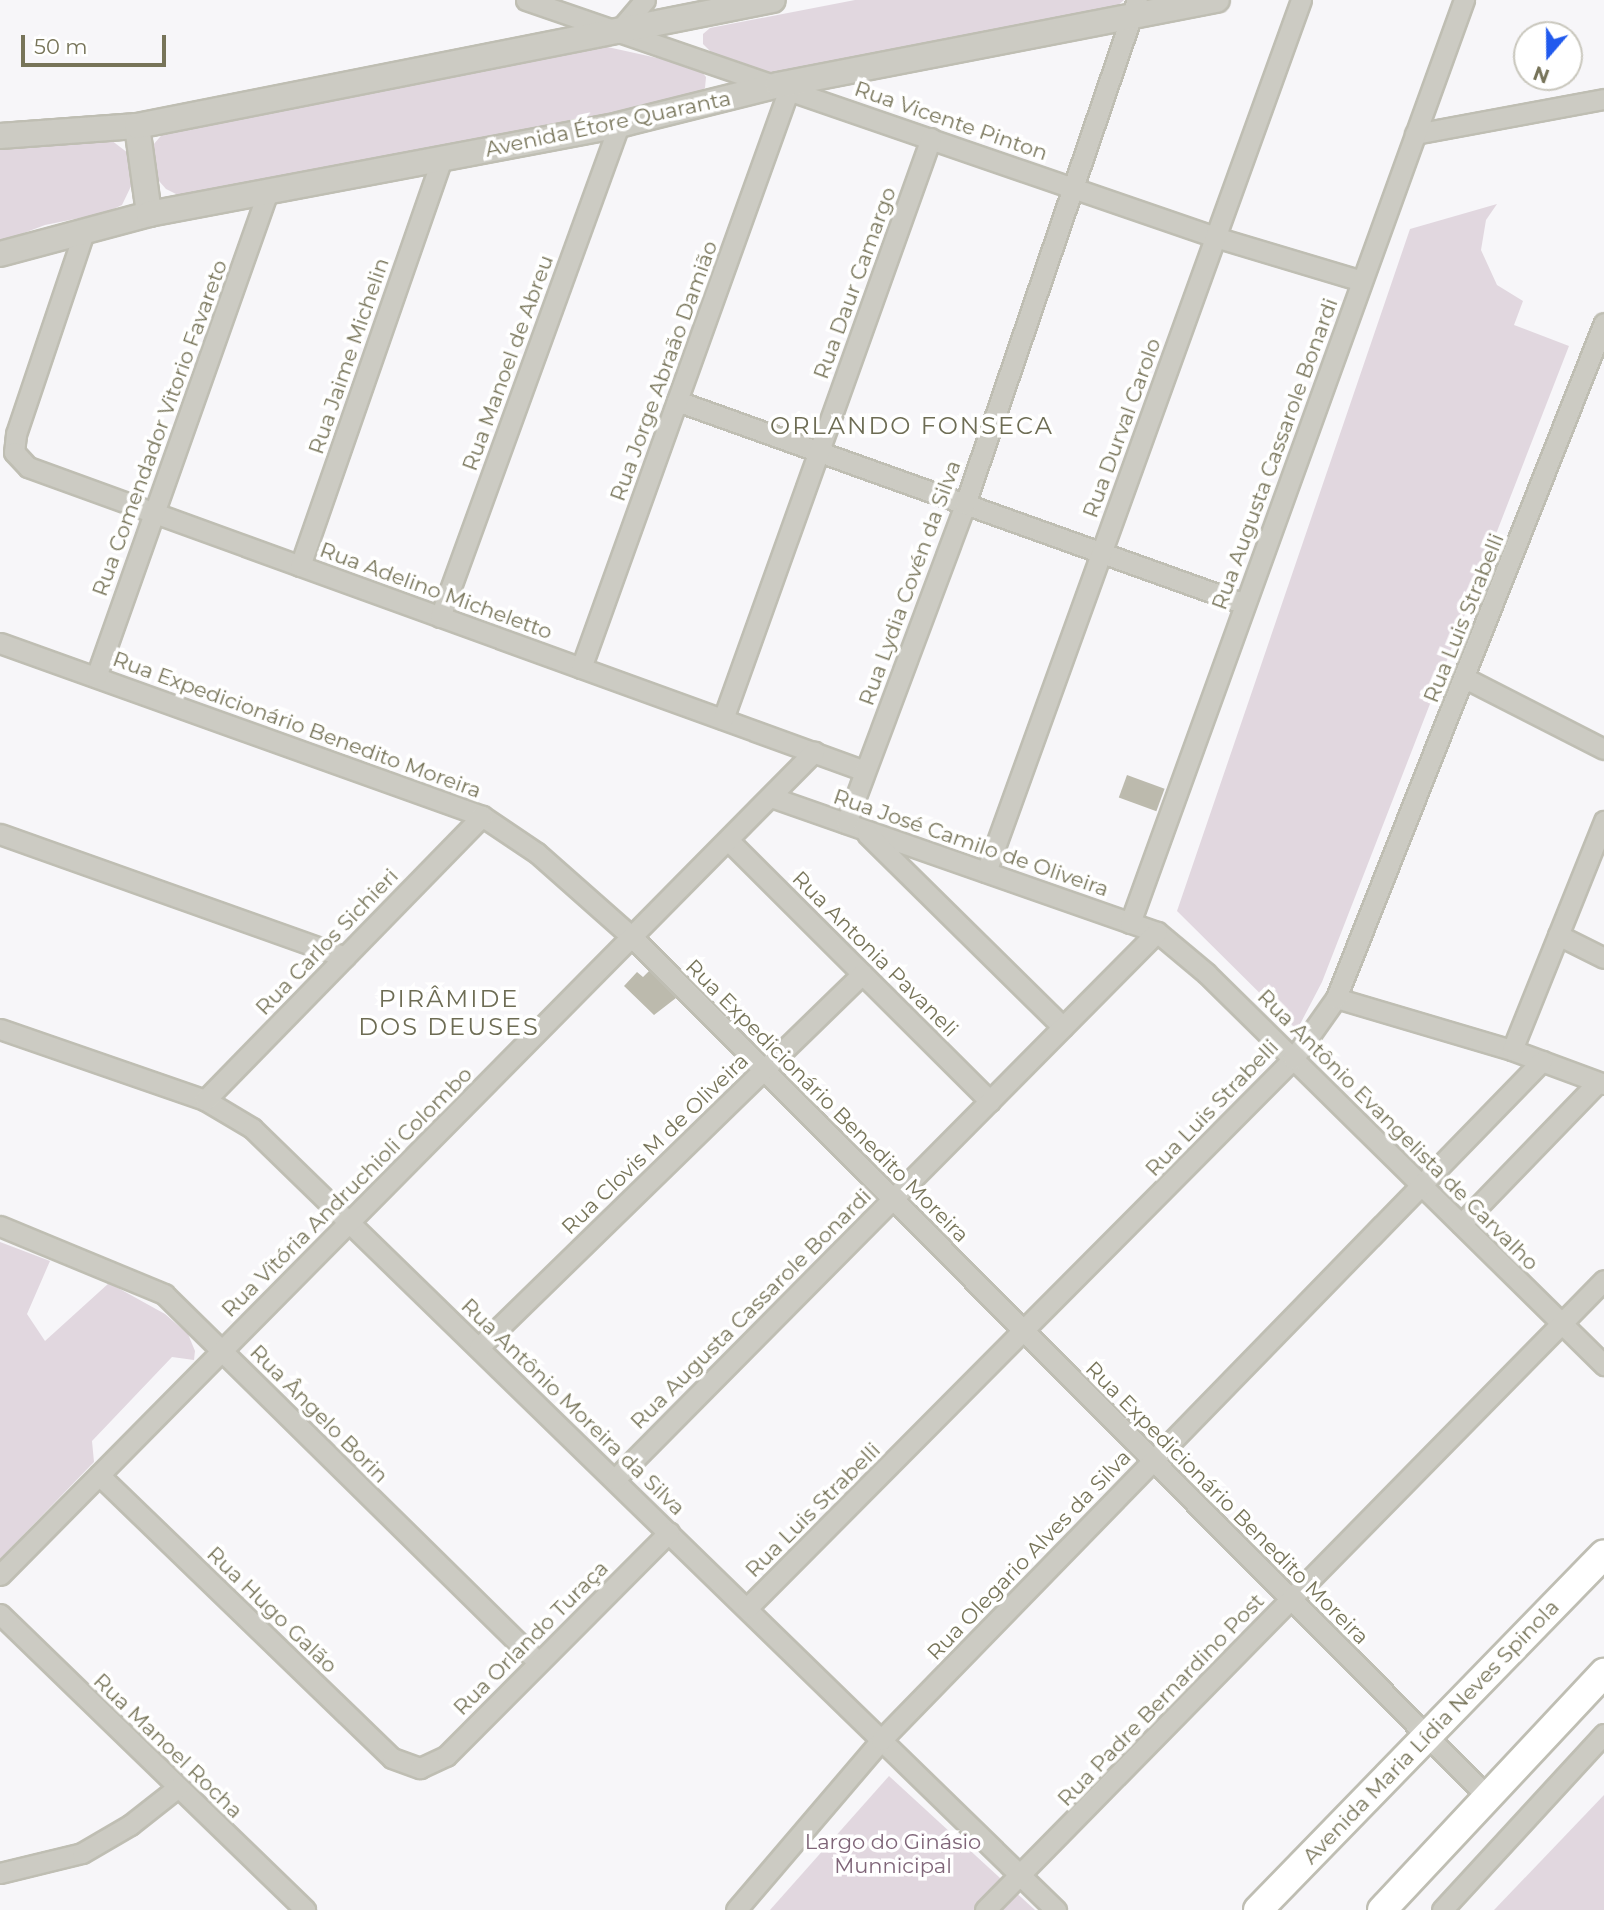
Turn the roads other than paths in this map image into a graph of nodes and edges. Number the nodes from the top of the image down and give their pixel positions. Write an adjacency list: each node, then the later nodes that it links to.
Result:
1 (526, 0): 8 (street, Rua Vicente Pinton)
2 (645, 0): 8 (street)
3 (773, 0): 8 (street)
4 (1217, 0): 7 (street, Avenida Étore Quaranta)
5 (1301, 0): 21 (street, Rua Durval Carolo)
6 (1464, 0): 13 (street, Rua Augusta Cassarole Bonardi)
7 (1135, 9): 9 (street, Avenida Étore Quaranta); 17 (street, Rua Lydia Covén da Silva)
8 (617, 33): 9 (street, Rua Vicente Pinton); 12 (street)
9 (784, 87): 11 (street, Avenida Étore Quaranta); 15 (street, Rua Vicente Pinton); 25 (street, Rua Jorge Abraão Damião)
10 (1604, 99): 13 (street)
11 (619, 125): 16 (street, Avenida Étore Quaranta); 32 (street, Rua Manoel de Abreu)
12 (137, 126): 14 (street); 19 (street)
13 (1415, 134): 23 (street, Rua Augusta Cassarole Bonardi)
14 (0, 136)
15 (931, 138): 17 (street, Rua Vicente Pinton); 26 (street, Rua Daur Camargo)
16 (441, 160): 18 (street, Avenida Étore Quaranta); 30 (street, Rua Jaime Michelin)
17 (1074, 188): 21 (street, Rua Vicente Pinton); 27 (street, Rua Lydia Covén da Silva)
18 (267, 194): 19 (street, Avenida Étore Quaranta); 28 (street, Rua Comendador Vitorio Favareto)
19 (149, 214): 20 (street, Avenida Étore Quaranta)
20 (83, 232): 22 (street, Avenida Étore Quaranta); 28 (street, Rua Adelino Micheletto)
21 (1215, 237): 23 (street, Rua Vicente Pinton); 29 (street, Rua Durval Carolo)
22 (0, 254)
23 (1362, 281): 31 (street, Rua Augusta Cassarole Bonardi)
24 (1603, 327): 36 (street, Rua Luis Strabelli)
25 (677, 401): 26 (street); 34 (street, Rua Jorge Abraão Damião)
26 (818, 452): 27 (street); 37 (street, Rua Daur Camargo)
27 (965, 504): 29 (street); 40 (street, Rua Lydia Covén da Silva)
28 (154, 513): 30 (street, Rua Adelino Micheletto); 35 (street, Rua Comendador Vitorio Favareto)
29 (1101, 553): 31 (street); 47 (street, Rua Durval Carolo)
30 (300, 566): 32 (street, Rua Adelino Micheletto)
31 (1245, 604): 48 (street, Rua Augusta Cassarole Bonardi)
32 (440, 617): 34 (street, Rua Adelino Micheletto)
33 (0, 643): 35 (street, Rua Expedicionário Benedito Moreira)
34 (581, 668): 37 (street, Rua Adelino Micheletto)
35 (96, 677): 42 (street, Rua Expedicionário Benedito Moreira)
36 (1465, 678): 38 (street); 55 (street, Rua Luis Strabelli)
37 (723, 719): 39 (street, Rua Adelino Micheletto)
38 (1604, 749)
39 (814, 752): 40 (street, Rua Adelino Micheletto); 41 (street, Rua Vitória Andruchioli Colombo)
40 (865, 771): 44 (street, Rua Lydia Covén da Silva)
41 (771, 797): 44 (street, Rua José Camilo de Oliveira); 46 (street, Rua Vitória Andruchioli Colombo)
42 (482, 816): 51 (street, Rua Expedicionário Benedito Moreira); 52 (street, Rua Carlos Sichieri)
43 (1604, 821): 50 (street)
44 (853, 826): 47 (street, Rua José Camilo de Oliveira); 56 (street)
45 (0, 834): 52 (street)
46 (728, 840): 51 (street, Rua Vitória Andruchioli Colombo); 54 (street, Rua Antonia Pavaneli)
47 (986, 872): 48 (street, Rua José Camilo de Oliveira)
48 (1130, 923): 49 (street, Rua José Camilo de Oliveira)
49 (1157, 932): 56 (street, Rua Augusta Cassarole Bonardi); 59 (street, Rua Antônio Evangelista de Carvalho)
50 (1558, 935): 53 (street); 58 (street)
51 (632, 937): 61 (street, Rua Expedicionário Benedito Moreira); 67 (street, Rua Vitória Andruchioli Colombo)
52 (345, 957): 63 (street, Rua Carlos Sichieri)
53 (1604, 958)
54 (862, 974): 61 (street, Rua Clovis M de Oliveira); 64 (street, Rua Antonia Pavaneli)
55 (1335, 998): 58 (street); 59 (street, Rua Luis Strabelli)
56 (1063, 1027): 64 (street, Rua Augusta Cassarole Bonardi)
57 (0, 1029): 63 (street, Rua Antônio Moreira da Silva)
58 (1512, 1050): 60 (street)
59 (1293, 1059): 65 (street, Rua Antônio Evangelista de Carvalho); 72 (street, Rua Luis Strabelli)
60 (1542, 1061): 62 (street); 65 (street, Rua Olegario Alves da Silva)
61 (764, 1070): 66 (street, Rua Expedicionário Benedito Moreira); 73 (street, Rua Clovis M de Oliveira)
62 (1601, 1083): 68 (street)
63 (205, 1100): 67 (street, Rua Antônio Moreira da Silva)
64 (990, 1101): 66 (street, Rua Augusta Cassarole Bonardi)
65 (1421, 1185): 68 (street, Rua Antônio Evangelista de Carvalho); 76 (street, Rua Olegario Alves da Silva)
66 (892, 1199): 72 (street, Rua Expedicionário Benedito Moreira); 78 (street, Rua Augusta Cassarole Bonardi)
67 (350, 1221): 73 (street, Rua Antônio Moreira da Silva); 74 (street, Rua Vitória Andruchioli Colombo)
68 (1461, 1224): 71 (street, Rua Antônio Evangelista de Carvalho)
69 (0, 1226): 74 (street, Rua Ângelo Borin)
70 (1604, 1280): 71 (street, Rua Padre Bernardino Post)
71 (1561, 1323): 75 (street, Rua Antônio Evangelista de Carvalho); 82 (street, Rua Padre Bernardino Post)
72 (1023, 1331): 76 (street, Rua Expedicionário Benedito Moreira); 83 (street, Rua Luis Strabelli)
73 (479, 1347): 78 (street, Rua Antônio Moreira da Silva)
74 (222, 1350): 77 (street, Rua Vitória Andruchioli Colombo); 85 (street, Rua Ângelo Borin)
75 (1604, 1365)
76 (1152, 1460): 82 (street, Rua Expedicionário Benedito Moreira); 89 (street, Rua Olegario Alves da Silva)
77 (99, 1475): 81 (street, Rua Vitória Andruchioli Colombo); 90 (street, Rua Hugo Galão)
78 (615, 1479): 79 (street, Rua Antônio Moreira da Silva)
79 (669, 1532): 83 (street, Rua Antônio Moreira da Silva); 85 (street, Rua Orlando Turaça)
80 (1604, 1554): 88 (main road, Avenida Maria Lídia Neves Spinola)
81 (0, 1575)
82 (1291, 1600): 88 (street, Rua Expedicionário Benedito Moreira); 94 (street, Rua Padre Bernardino Post)
83 (747, 1608): 89 (street, Rua Antônio Moreira da Silva)
84 (0, 1614): 91 (street, Rua Manoel Rocha)
85 (538, 1662): 90 (street, Rua Orlando Turaça)
86 (1604, 1673): 92 (main road)
87 (1604, 1734): 101 (street)
88 (1427, 1736): 92 (street, Rua Expedicionário Benedito Moreira); 99 (main road, Avenida Maria Lídia Neves Spinola)
89 (881, 1740): 94 (street, Rua Antônio Moreira da Silva); 96 (street, Rua Olegario Alves da Silva)
90 (420, 1768)
91 (177, 1788): 93 (street); 95 (street, Rua Manoel Rocha)
92 (1487, 1796): 100 (main road)
93 (0, 1873)
94 (1021, 1876): 97 (street, Rua Padre Bernardino Post); 98 (street, Rua Antônio Moreira da Silva)
95 (305, 1910)
96 (736, 1910)
97 (985, 1910)
98 (1056, 1910)
99 (1258, 1910)
100 (1382, 1910)
101 (1442, 1910)

